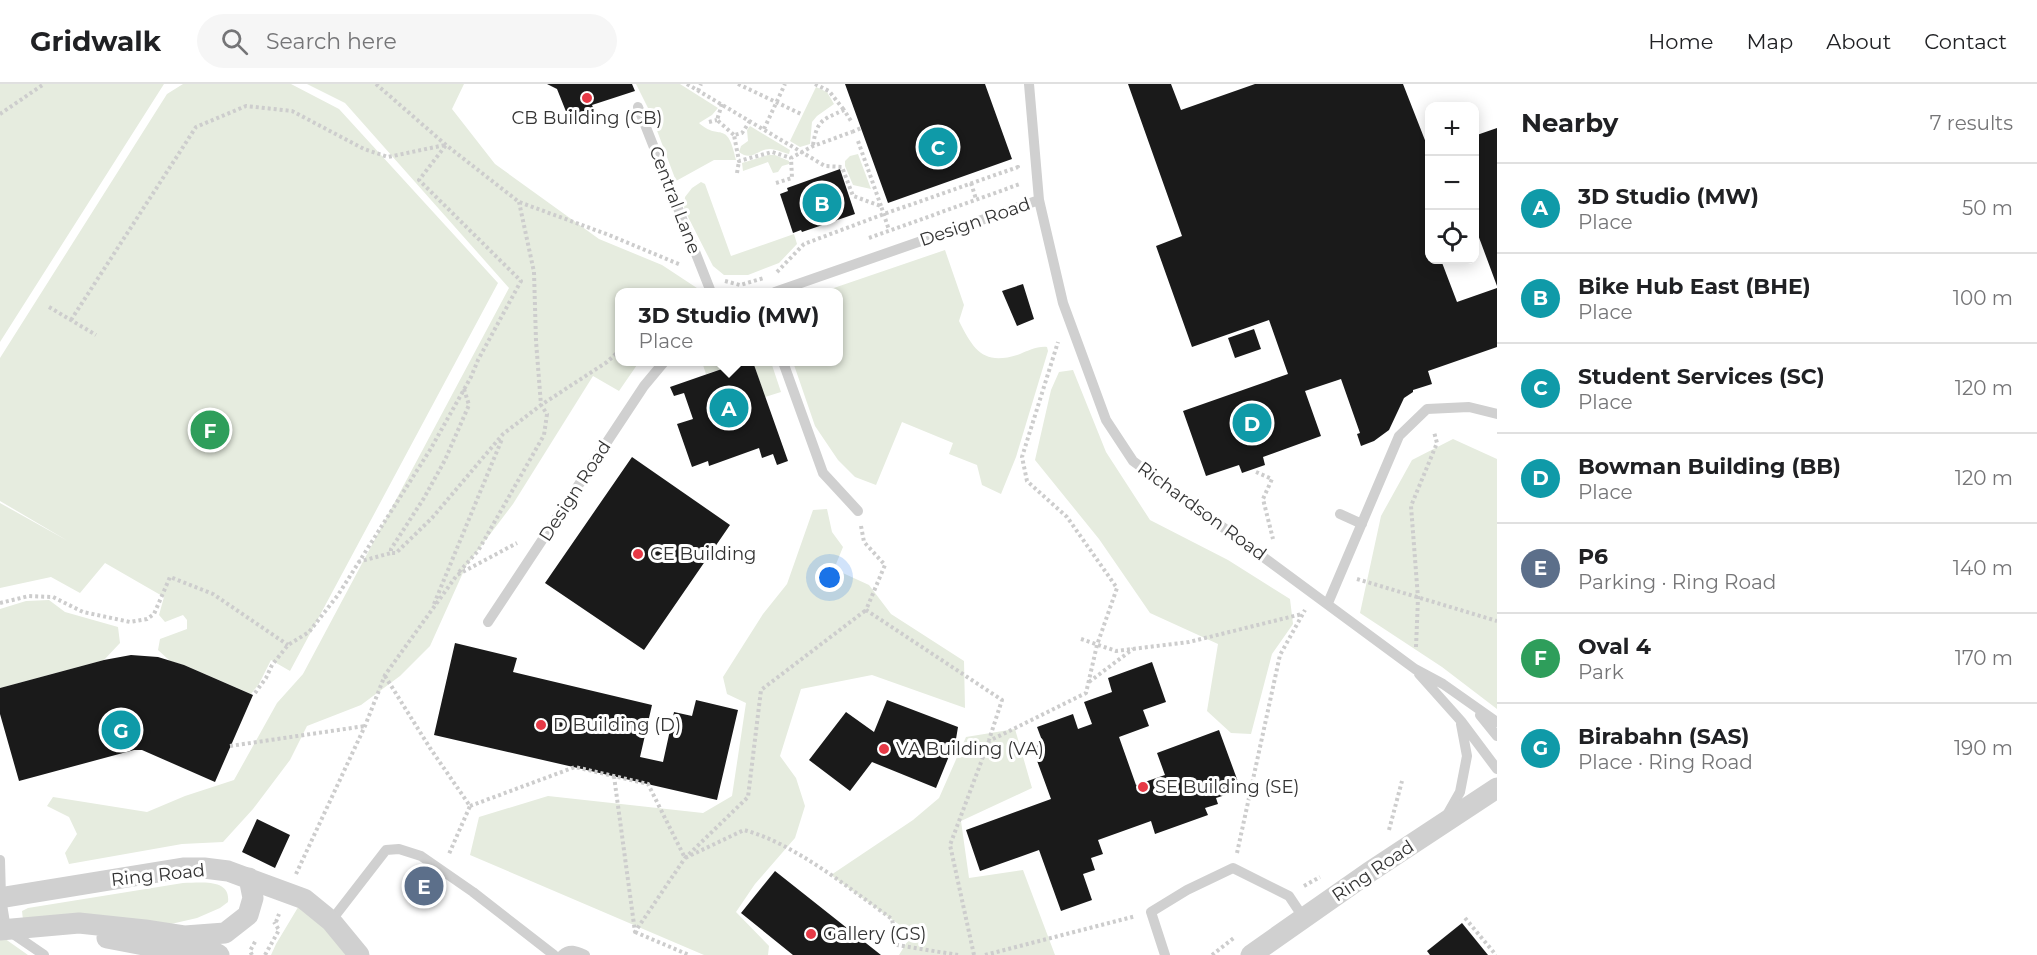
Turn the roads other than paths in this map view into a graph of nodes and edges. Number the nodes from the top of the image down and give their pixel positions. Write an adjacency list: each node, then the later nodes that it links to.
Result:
1 (1029, 84): 3 (lane, Richardson Road)
2 (638, 106): 4 (lane, Central Lane)
3 (1039, 200): 5 (lane, Design Road); 12 (lane, Richardson Road)
4 (709, 288)
5 (786, 288)
6 (661, 366): 13 (lane, Design Road)
7 (784, 366): 9 (lane)
8 (1497, 414): 11 (lane)
9 (858, 511)
10 (1340, 514): 11 (lane)
11 (1362, 524): 12 (lane)
12 (1328, 603): 14 (lane, Richardson Road)
13 (488, 622)
14 (1415, 669): 15 (lane, Richardson Road); 16 (lane, Richardson Road)
15 (1473, 706): 17 (lane, Richardson Road); 18 (lane, Richardson Road)
16 (1461, 721): 19 (lane, Richardson Road); 21 (lane)
17 (1497, 722)
18 (1497, 736)
19 (1497, 768)
20 (1497, 788): 21 (street, Ring Road)
21 (1441, 826): 25 (street, Ring Road)
22 (0, 860): 24 (lane)
23 (249, 878): 24 (street, Ring Road); 26 (street, Ring Road); 29 (street)
24 (0, 898): 28 (lane)
25 (1303, 917): 37 (lane); 38 (street, Ring Road)
26 (331, 921): 33 (street, Ring Road); 34 (lane)
27 (39, 925): 28 (street); 29 (street); 31 (street)
28 (3, 930): 30 (lane)
29 (184, 936): 32 (street)
30 (44, 955)
31 (196, 955)
32 (219, 955)
33 (360, 955)
34 (554, 955)
35 (561, 955): 36 (lane)
36 (585, 955)
37 (1165, 955)
38 (1251, 955)

